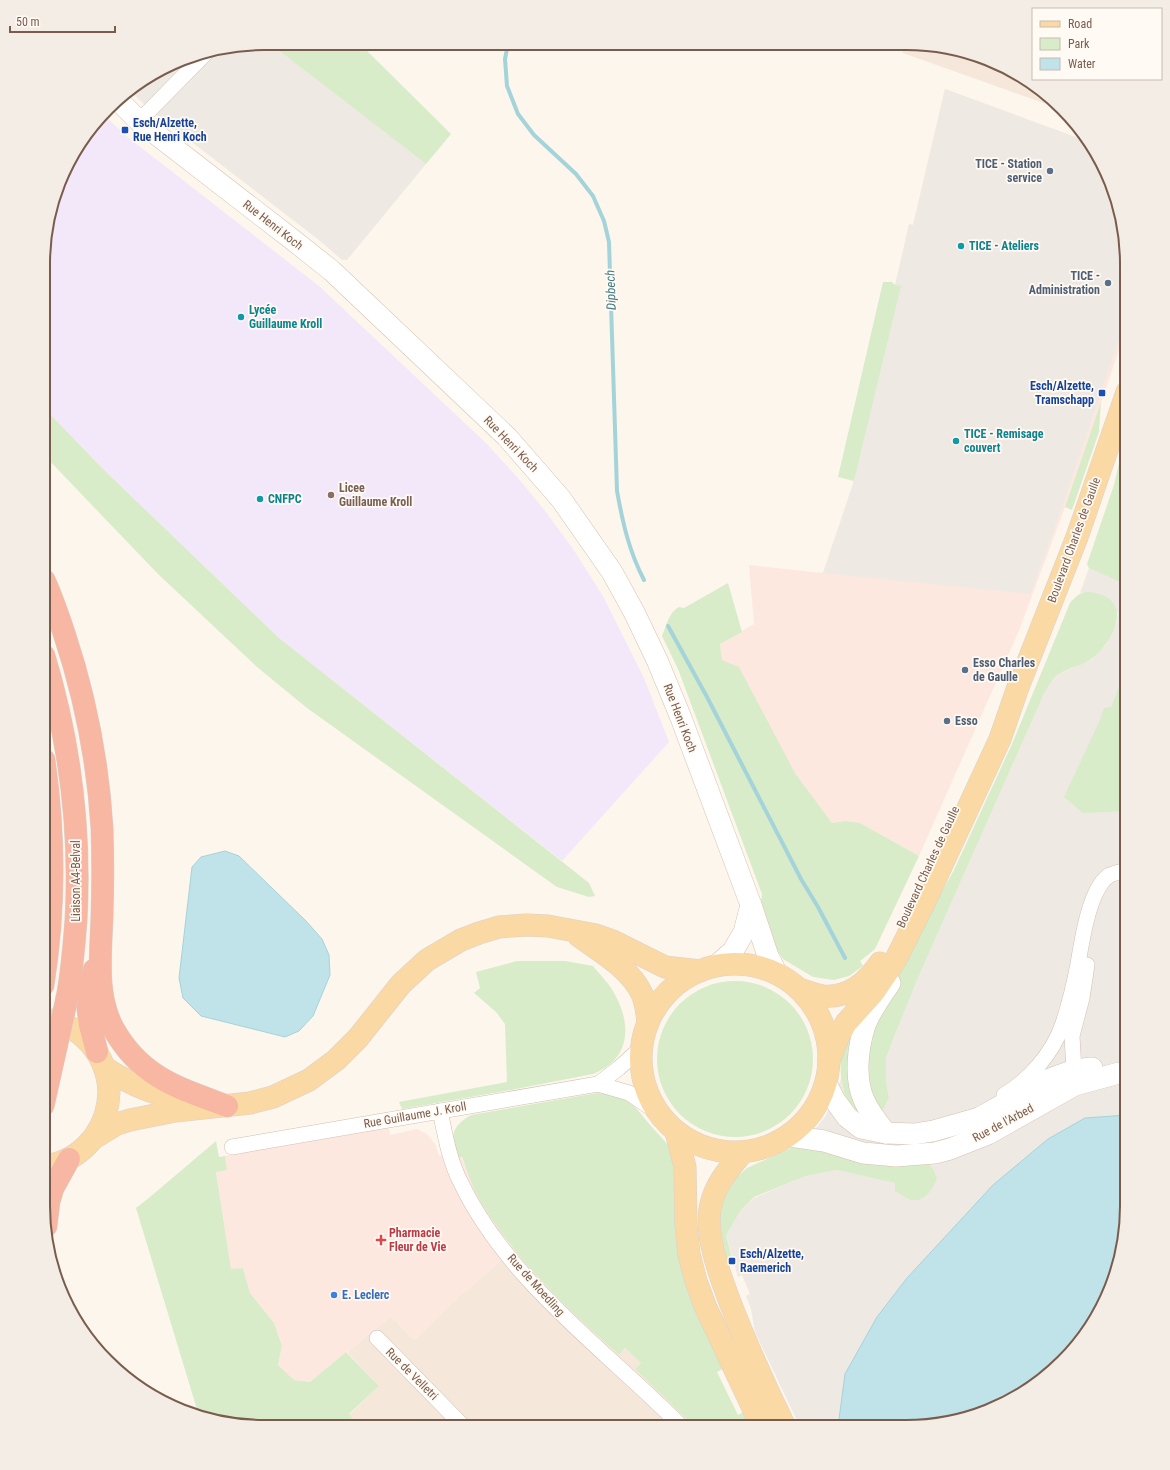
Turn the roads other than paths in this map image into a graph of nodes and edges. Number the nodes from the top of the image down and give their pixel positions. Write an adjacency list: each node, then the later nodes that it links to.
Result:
1 (199, 60): 3 (street)
2 (122, 104): 3 (street, Rue Henri Koch)
3 (139, 121): 12 (street, Rue Henri Koch)
4 (1120, 412): 7 (main road, Boulevard Charles de Gaulle)
5 (50, 592): 15 (highway)
6 (50, 678): 26 (highway, Liaison A4-Belval, bridge)
7 (1018, 687): 10 (main road, Boulevard Charles de Gaulle); 18 (main road, Boulevard Charles de Gaulle)
8 (50, 808): 14 (highway, Liaison A4-Belval)
9 (1120, 872): 11 (street)
10 (927, 897): 23 (main road, Boulevard Charles de Gaulle); 35 (street, Boulevard Charles de Gaulle)
11 (1093, 900): 24 (street); 33 (street)
12 (751, 905): 16 (street); 17 (street, Rue Henri Koch)
13 (571, 930): 16 (main road); 20 (main road); 30 (main road)
14 (50, 934)
15 (101, 952): 22 (highway); 30 (highway)
16 (708, 968): 17 (main road); 20 (main road)
17 (777, 974): 18 (main road)
18 (799, 989): 23 (main road)
19 (50, 1020): 22 (main road)
20 (648, 1022): 21 (main road)
21 (641, 1048): 28 (street, Rue Guillaume J. Kroll); 32 (main road)
22 (101, 1060): 30 (main road); 37 (main road)
23 (830, 1060): 29 (main road)
24 (1074, 1070): 25 (street, Rue de l'Arbed); 33 (street, Rue de l'Arbed); 38 (street)
25 (1120, 1072)
26 (50, 1073)
27 (1120, 1074): 38 (street, Rue de l'Arbed)
28 (598, 1084): 31 (street, Rue Guillaume J. Kroll); 32 (street, Rue Guillaume J. Kroll)
29 (826, 1084): 35 (street, Rue de l'Arbed); 36 (main road)
30 (227, 1106): 37 (main road)
31 (440, 1111): 39 (street, Rue Guillaume J. Kroll); 46 (street, Rue de Moedling)
32 (658, 1112): 34 (main road)
33 (955, 1125): 35 (street, Rue de l'Arbed)
34 (676, 1132): 40 (main road); 47 (main road)
35 (886, 1133)
36 (790, 1136): 38 (street, Rue de l'Arbed); 40 (main road)
37 (94, 1138): 41 (main road)
38 (965, 1143)
39 (232, 1147)
40 (742, 1153): 48 (main road)
41 (69, 1159): 42 (main road); 43 (highway)
42 (50, 1165)
43 (50, 1198)
44 (377, 1338): 45 (street, Rue de Velletri)
45 (458, 1420)
46 (676, 1420)
47 (759, 1420)
48 (782, 1420)

